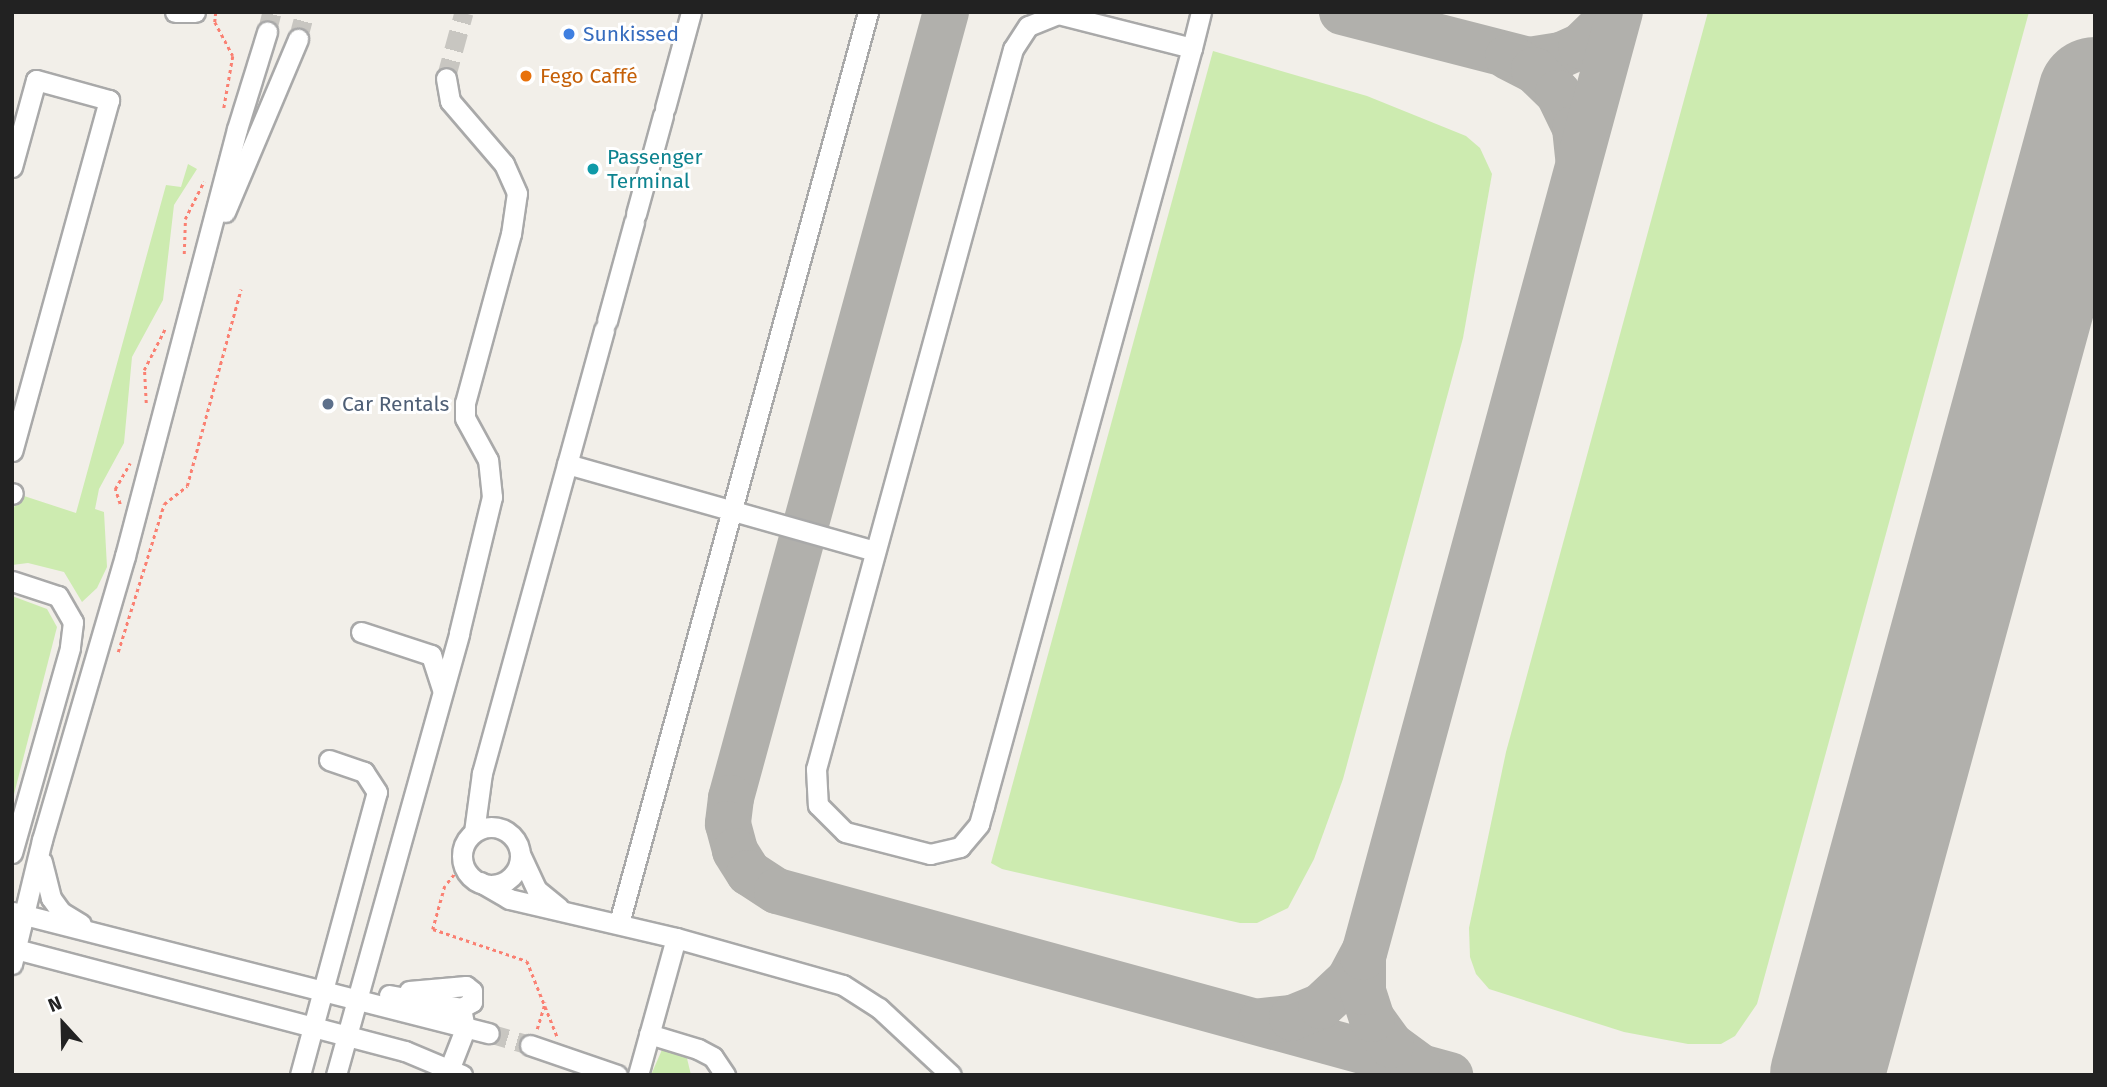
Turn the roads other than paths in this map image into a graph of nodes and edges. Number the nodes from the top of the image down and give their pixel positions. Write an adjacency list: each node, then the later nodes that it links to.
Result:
1 (175, 12): 2 (street)
2 (195, 12)
3 (691, 12): 13 (street)
4 (868, 12): 14 (street)
5 (1201, 12): 8 (street)
6 (267, 32): 11 (street)
7 (298, 39): 11 (street)
8 (1192, 48): 15 (street); 15 (street)
9 (446, 78): 18 (street)
10 (12, 167): 12 (street)
11 (192, 266): 21 (street)
12 (12, 451)
13 (567, 464): 14 (street); 20 (street)
14 (734, 510): 15 (street); 27 (street)
15 (876, 551)
16 (12, 581): 22 (street)
17 (361, 632): 18 (street)
18 (442, 690): 32 (street)
19 (329, 760): 31 (street)
20 (474, 832): 23 (street); 24 (street)
21 (42, 840): 26 (street); 29 (street)
22 (12, 853)
23 (520, 854): 24 (street); 25 (street)
24 (480, 882): 25 (street)
25 (560, 909): 27 (street)
26 (19, 913): 29 (street); 30 (street)
27 (620, 923): 28 (street)
28 (676, 938): 37 (street); 46 (street)
29 (122, 942): 31 (street)
30 (13, 954): 34 (street)
31 (324, 992): 32 (street); 34 (street)
32 (356, 999): 33 (street); 38 (street)
33 (382, 999): 35 (street); 35 (street)
34 (312, 1027): 38 (street); 41 (street)
35 (465, 1029): 36 (street); 40 (street)
36 (489, 1033)
37 (649, 1034): 44 (street); 45 (street)
38 (347, 1037): 40 (street); 42 (street)
39 (530, 1045): 43 (street)
40 (456, 1072)
41 (300, 1075)
42 (336, 1075)
43 (617, 1075)
44 (638, 1075)
45 (725, 1075)
46 (951, 1075)

